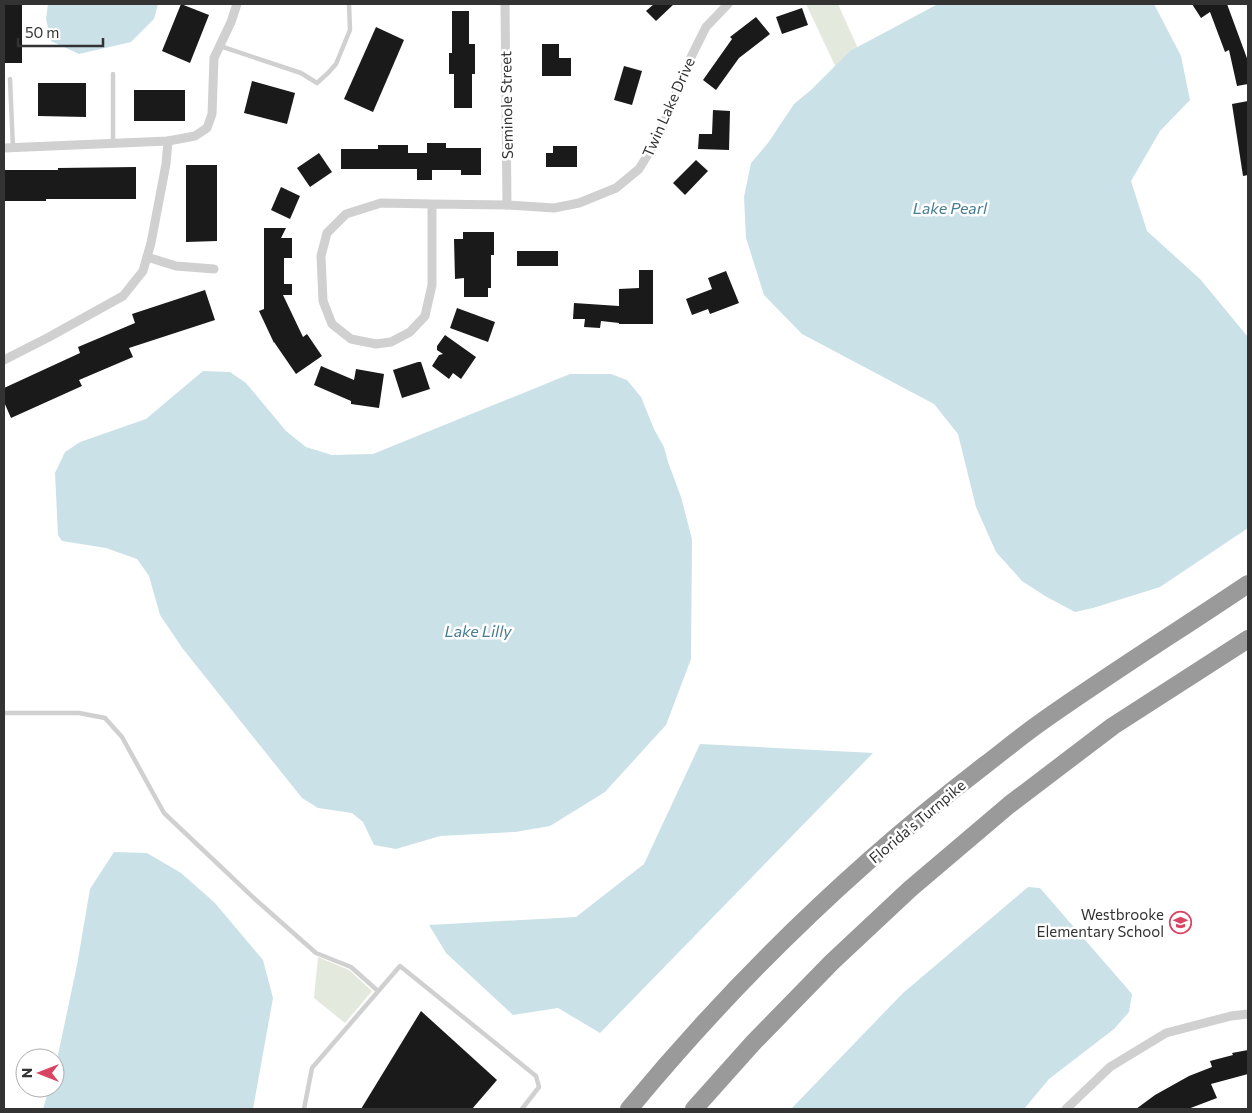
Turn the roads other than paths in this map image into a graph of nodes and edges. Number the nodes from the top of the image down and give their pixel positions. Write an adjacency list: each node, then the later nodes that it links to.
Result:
1 (237, 4): 5 (street)
2 (349, 4): 5 (lane)
3 (505, 4): 12 (street, Seminole Street)
4 (728, 4): 12 (street, Twin Lake Drive)
5 (220, 46): 8 (street)
6 (112, 74): 9 (lane)
7 (10, 79): 10 (lane)
8 (168, 141): 9 (street); 13 (street)
9 (113, 143): 10 (street)
10 (8, 148)
11 (432, 204): 11 (street); 12 (street, Twin Lake Drive)
12 (507, 205)
13 (147, 257): 14 (street); 15 (street)
14 (214, 269)
15 (4, 360)
16 (1248, 584): 23 (highway, Florida's Turnpike)
17 (1248, 639): 24 (highway)
18 (4, 713): 19 (lane)
19 (378, 991): 21 (lane); 22 (lane)
20 (1248, 1014): 25 (street)
21 (304, 1109)
22 (522, 1109)
23 (629, 1109)
24 (694, 1109)
25 (1066, 1109)

